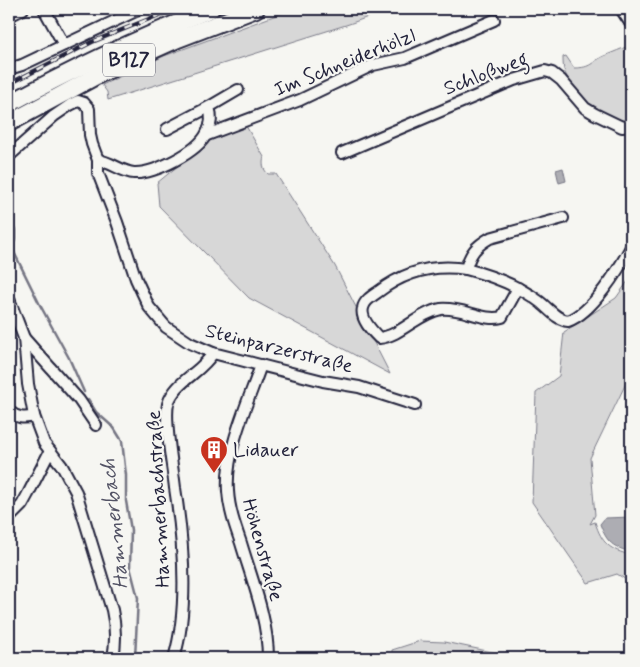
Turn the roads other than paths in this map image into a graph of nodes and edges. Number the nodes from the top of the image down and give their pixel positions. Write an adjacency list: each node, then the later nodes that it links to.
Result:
1 (23, 9): 7 (street)
2 (44, 9): 10 (street)
3 (140, 9): 10 (street)
4 (211, 9): 14 (main road, B127)
5 (256, 9): 13 (main road, B127)
6 (621, 9): 9 (street)
7 (9, 16)
8 (494, 20): 20 (street, Im Schneiderhölzl)
9 (631, 24)
10 (64, 45): 11 (street)
11 (9, 69)
12 (238, 90): 15 (street)
13 (56, 97): 16 (street); 17 (main road, B127)
14 (9, 104)
15 (209, 107): 19 (street); 20 (street)
16 (54, 116): 21 (street); 23 (street, Steinparzerstraße)
17 (9, 123)
18 (631, 126): 22 (street, Schloßweg)
19 (167, 129)
20 (207, 135): 23 (street, Im Schneiderhölzl)
21 (11, 152)
22 (342, 153)
23 (98, 160): 30 (street, Steinparzerstraße)
24 (563, 218): 26 (street)
25 (631, 248): 27 (street)
26 (466, 269): 27 (street); 27 (street)
27 (518, 288)
28 (9, 299): 29 (street)
29 (24, 338): 34 (street); 35 (street)
30 (213, 353): 31 (street, Steinparzerstraße); 39 (street, Hammerbachstraße)
31 (261, 366): 32 (street, Steinparzerstraße); 40 (street, Höhenstraße)
32 (415, 405)
33 (9, 411): 34 (street)
34 (34, 416): 36 (street)
35 (96, 425)
36 (50, 451): 37 (street); 38 (street)
37 (9, 518)
38 (113, 658)
39 (174, 658)
40 (268, 658)

